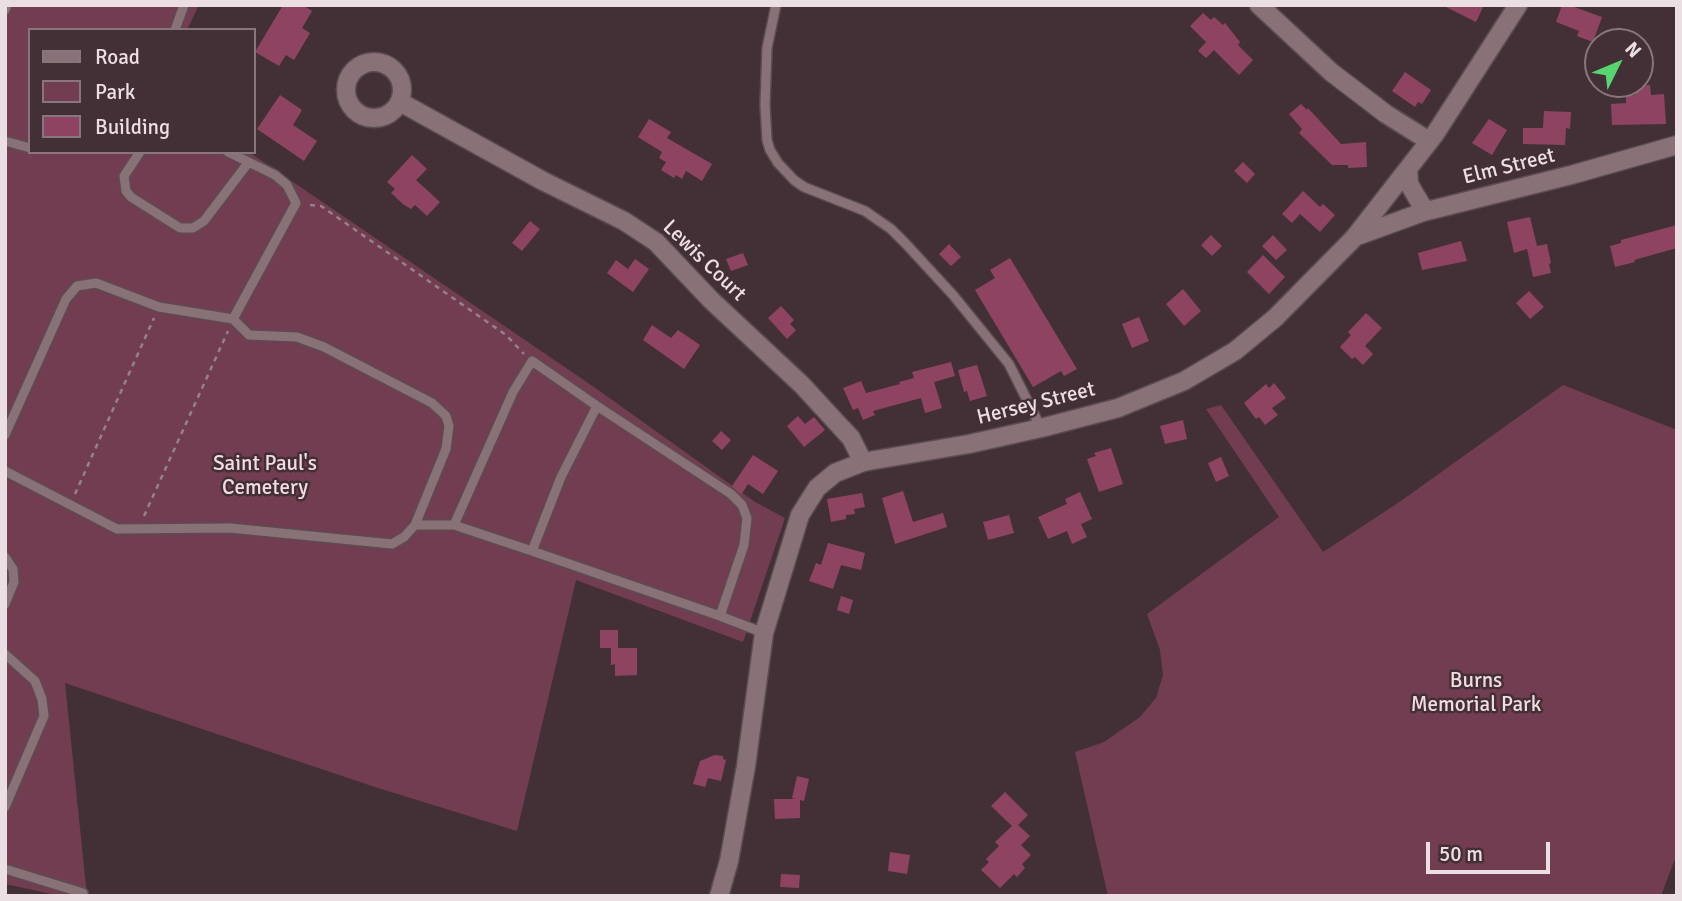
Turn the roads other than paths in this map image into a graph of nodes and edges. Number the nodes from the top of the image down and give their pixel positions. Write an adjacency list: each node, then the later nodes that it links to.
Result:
1 (184, 5): 5 (lane)
2 (776, 5): 19 (lane)
3 (1259, 5): 8 (street)
4 (1518, 5): 8 (street, Hersey Street)
5 (176, 28)
6 (400, 102): 21 (street, Lewis Court)
7 (5, 141): 10 (lane)
8 (1429, 141): 14 (street, Hersey Street)
9 (1677, 145): 15 (street, Elm Street)
10 (28, 147)
11 (139, 154): 13 (lane)
12 (232, 154): 13 (lane)
13 (248, 163): 17 (lane)
14 (1408, 170): 15 (street); 16 (street, Hersey Street)
15 (1425, 211): 16 (street, Elm Street)
16 (1354, 239): 19 (street, Hersey Street)
17 (233, 320): 20 (lane); 24 (lane)
18 (597, 406): 23 (lane); 25 (lane); 28 (lane)
19 (1041, 428): 21 (street, Hersey Street)
20 (5, 435)
21 (863, 462): 29 (street, Hersey Street)
22 (5, 471): 24 (lane)
23 (454, 525): 24 (lane); 25 (lane)
24 (415, 526)
25 (532, 551): 28 (lane)
26 (5, 557): 27 (lane)
27 (5, 604)
28 (720, 616): 29 (lane)
29 (764, 633): 34 (street, Hersey Street)
30 (5, 654): 31 (lane)
31 (5, 807)
32 (5, 869): 33 (lane)
33 (83, 893)
34 (719, 896)

